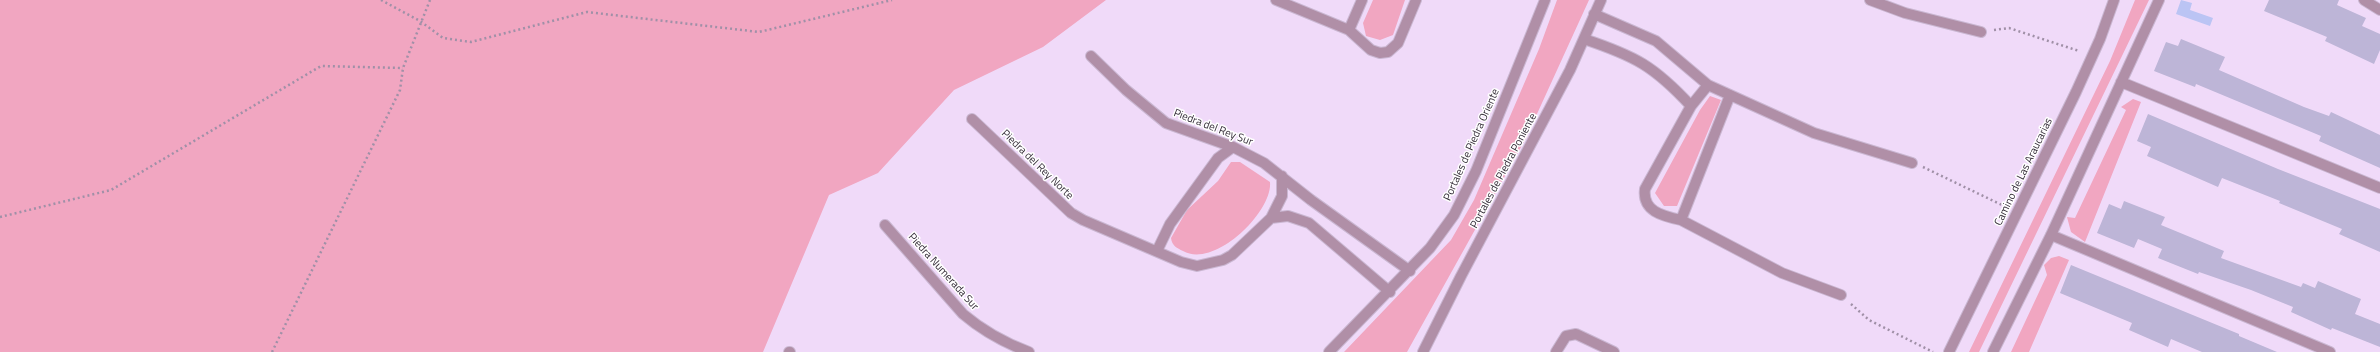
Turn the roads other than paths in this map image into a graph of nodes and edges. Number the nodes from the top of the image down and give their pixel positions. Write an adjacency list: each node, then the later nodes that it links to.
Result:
1 (1276, 0): 12 (street)
2 (1362, 0): 12 (street)
3 (1416, 0): 12 (street)
4 (1545, 0): 30 (street, Portales de Piedra Oriente)
5 (1601, 0): 11 (street, Portales de Piedra Poniente)
6 (1870, 0): 13 (street)
7 (2114, 0): 39 (street, Camino de Las Araucarias)
8 (2159, 0): 16 (street)
9 (2364, 0): 10 (street)
10 (2380, 10)
11 (1594, 14): 14 (street, Portales de Piedra Poniente); 17 (street)
12 (1349, 30)
13 (1981, 32)
14 (1584, 39): 19 (street); 36 (street, Portales de Piedra Poniente)
15 (1091, 56): 21 (street, Piedra del Rey Sur)
16 (2121, 82): 24 (street); 28 (street)
17 (1708, 85): 18 (street); 19 (street)
18 (1730, 95): 22 (street); 26 (street)
19 (1691, 106): 26 (street)
20 (972, 119): 29 (street, Piedra del Rey Norte)
21 (1233, 147): 23 (street, Piedra del Rey Sur); 29 (street)
22 (1912, 163)
23 (1282, 176): 25 (street, Piedra del Rey Norte); 30 (street, Piedra del Rey Sur)
24 (2380, 188)
25 (1271, 218): 29 (street, Piedra del Rey Norte); 31 (street)
26 (1680, 220): 32 (street)
27 (885, 225): 33 (street, Piedra Numerada Sur)
28 (2051, 235): 40 (street); 41 (street)
29 (1157, 251)
30 (1410, 271): 31 (street, Portales de Piedra Oriente)
31 (1390, 292): 35 (street, Portales de Piedra Oriente)
32 (1841, 295)
33 (1011, 349): 34 (street, Piedra Numerada Sur)
34 (1029, 352)
35 (1329, 352)
36 (1423, 352)
37 (1556, 352): 38 (street)
38 (1613, 352)
39 (1949, 352)
40 (1993, 352)
41 (2330, 352)

